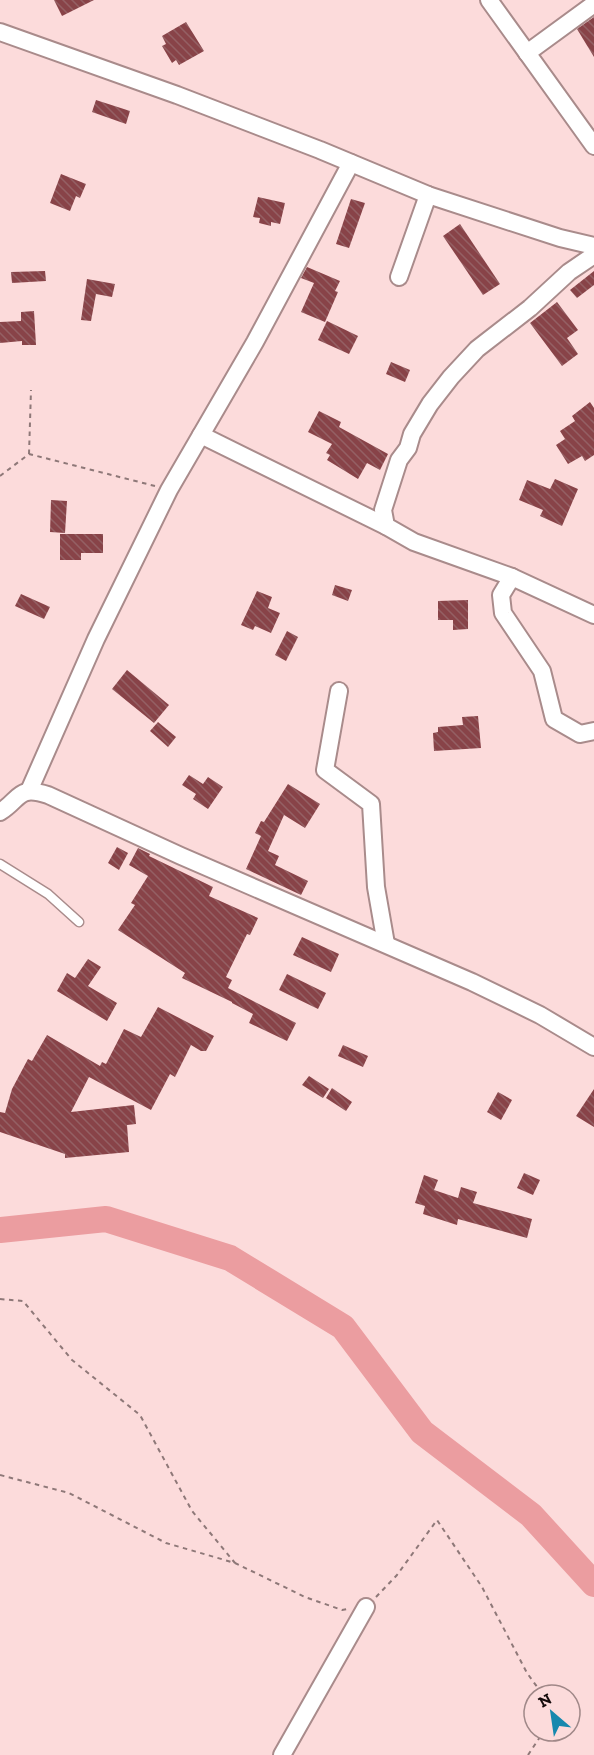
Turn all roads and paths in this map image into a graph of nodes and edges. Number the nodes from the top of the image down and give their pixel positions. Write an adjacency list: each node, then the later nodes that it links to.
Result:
1 (489, 0): 4 (street)
2 (594, 4): 4 (street)
3 (0, 32): 6 (street)
4 (527, 52): 5 (street)
5 (594, 146)
6 (351, 163): 7 (street); 12 (street)
7 (428, 195): 8 (street); 10 (street)
8 (594, 246)
9 (594, 255): 16 (street)
10 (399, 277)
11 (31, 390): 13 (path)
12 (201, 435): 15 (street); 16 (street)
13 (29, 454): 14 (path); 15 (path)
14 (0, 476)
15 (169, 490): 21 (street)
16 (386, 525): 17 (street)
17 (512, 578): 18 (street); 20 (street)
18 (594, 615)
19 (339, 691): 25 (street)
20 (594, 732)
21 (29, 791): 22 (street); 25 (street)
22 (0, 812)
23 (0, 864): 24 (lane)
24 (79, 922)
25 (386, 944): 26 (street)
26 (594, 1047)
27 (0, 1299): 29 (path)
28 (0, 1475): 29 (path)
29 (235, 1563): 30 (path)
30 (366, 1607): 31 (path); 32 (street)
31 (534, 1683)
32 (282, 1755)

